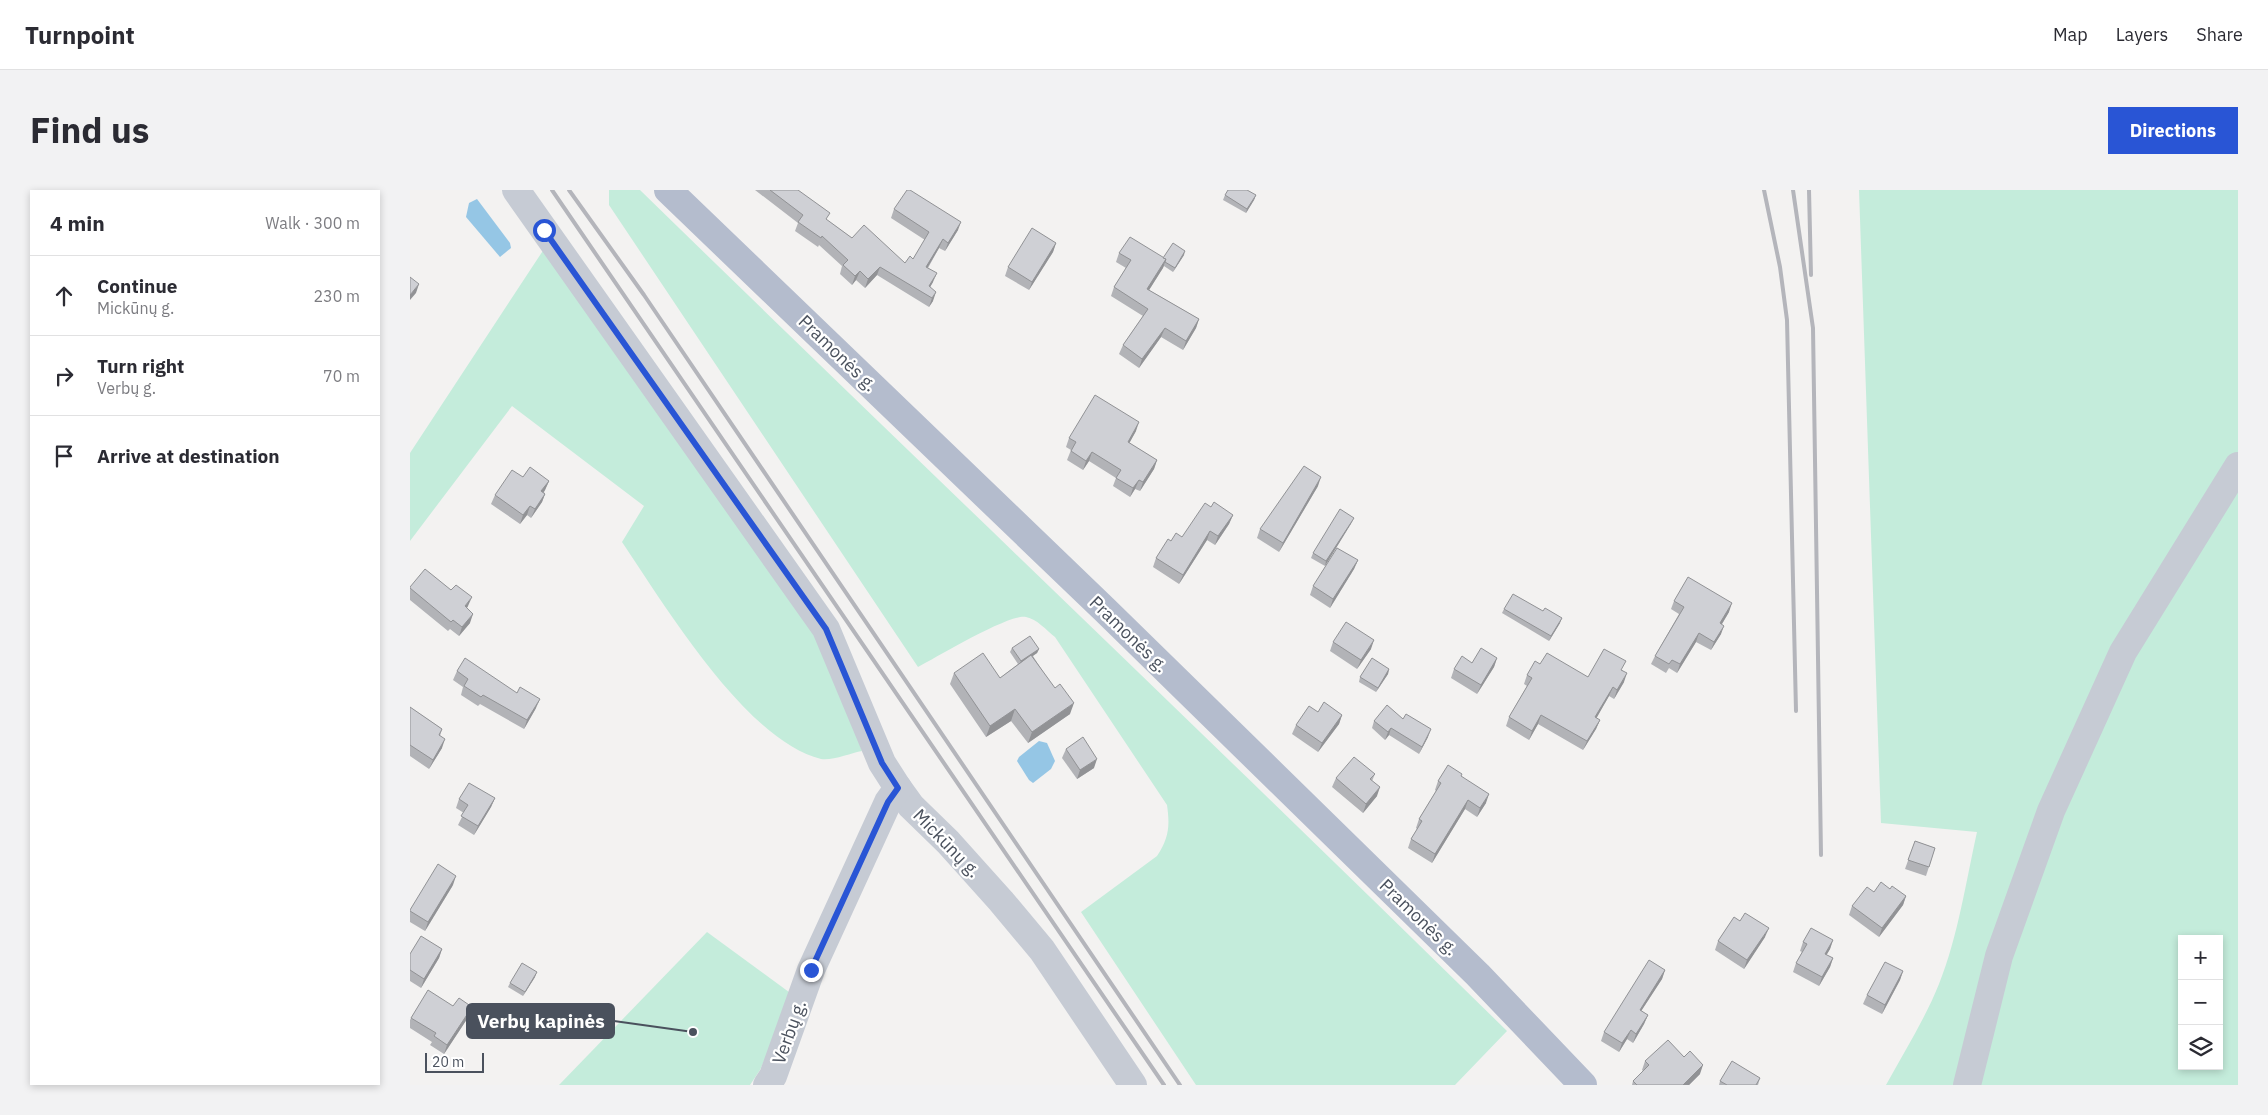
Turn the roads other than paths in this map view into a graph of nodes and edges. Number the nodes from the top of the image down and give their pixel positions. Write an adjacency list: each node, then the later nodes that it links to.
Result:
1 (516, 190): 4 (street, Mickūnų g.)
2 (668, 190): 7 (main road, Pramonės g.)
3 (2238, 466): 8 (street)
4 (898, 788): 5 (street, Verbų g.); 6 (street, Mickūnų g.)
5 (767, 1085)
6 (1133, 1085)
7 (1583, 1085)
8 (1967, 1085)

